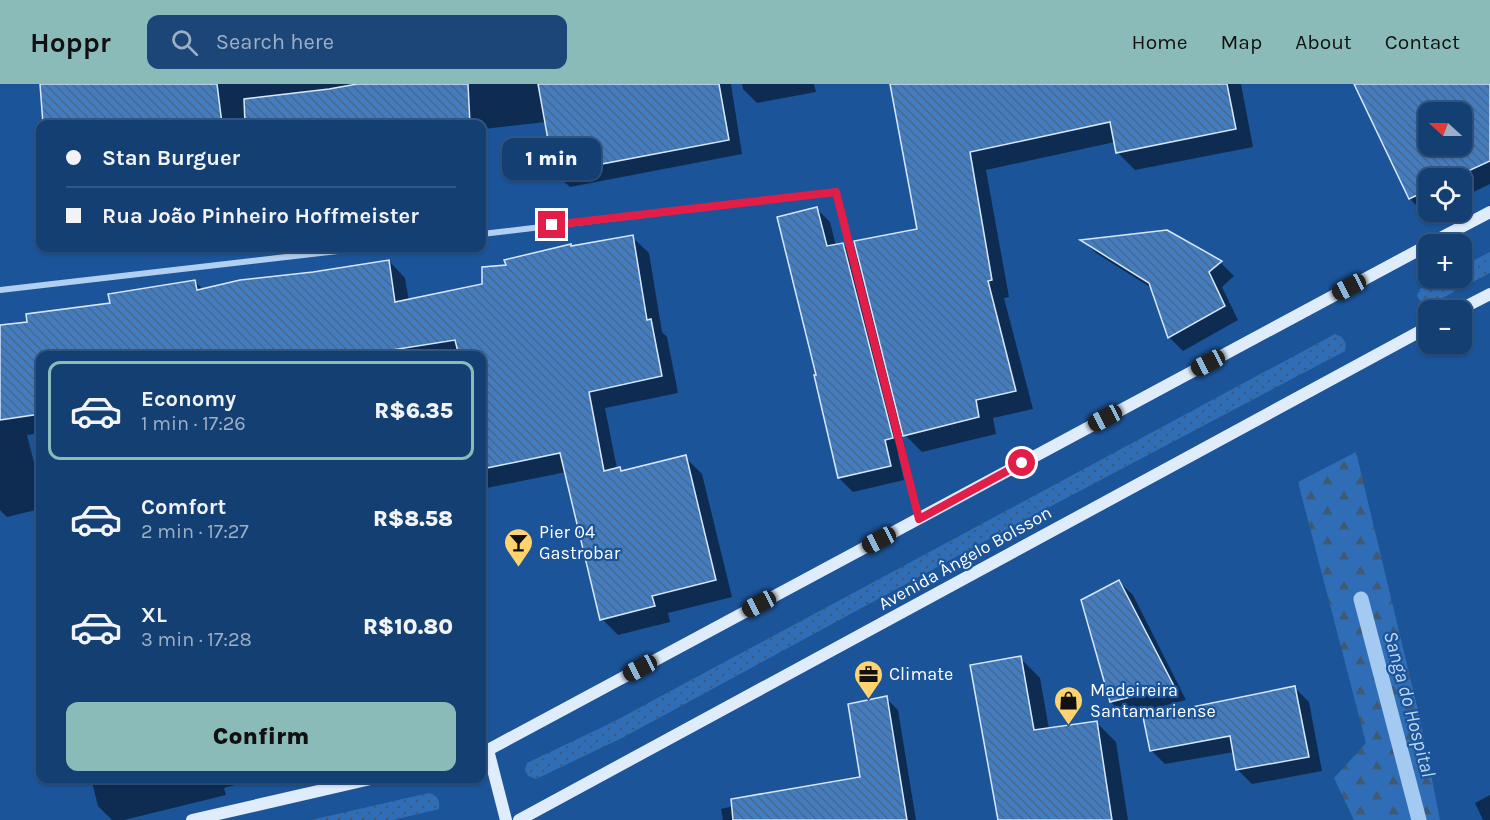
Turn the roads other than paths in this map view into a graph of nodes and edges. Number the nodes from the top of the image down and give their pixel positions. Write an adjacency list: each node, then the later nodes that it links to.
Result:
1 (1490, 212): 3 (main road)
2 (486, 234): 10 (street)
3 (1449, 234)
4 (1418, 251): 10 (main road)
5 (329, 252): 6 (street)
6 (0, 290)
7 (1490, 294): 8 (main road)
8 (1472, 303)
9 (1418, 332): 16 (main road, Avenida Ângelo Bolsson)
10 (919, 519): 11 (main road)
11 (486, 750)
12 (486, 757): 15 (main road)
13 (353, 783): 14 (main road)
14 (192, 820)
15 (506, 820)
16 (519, 820)

